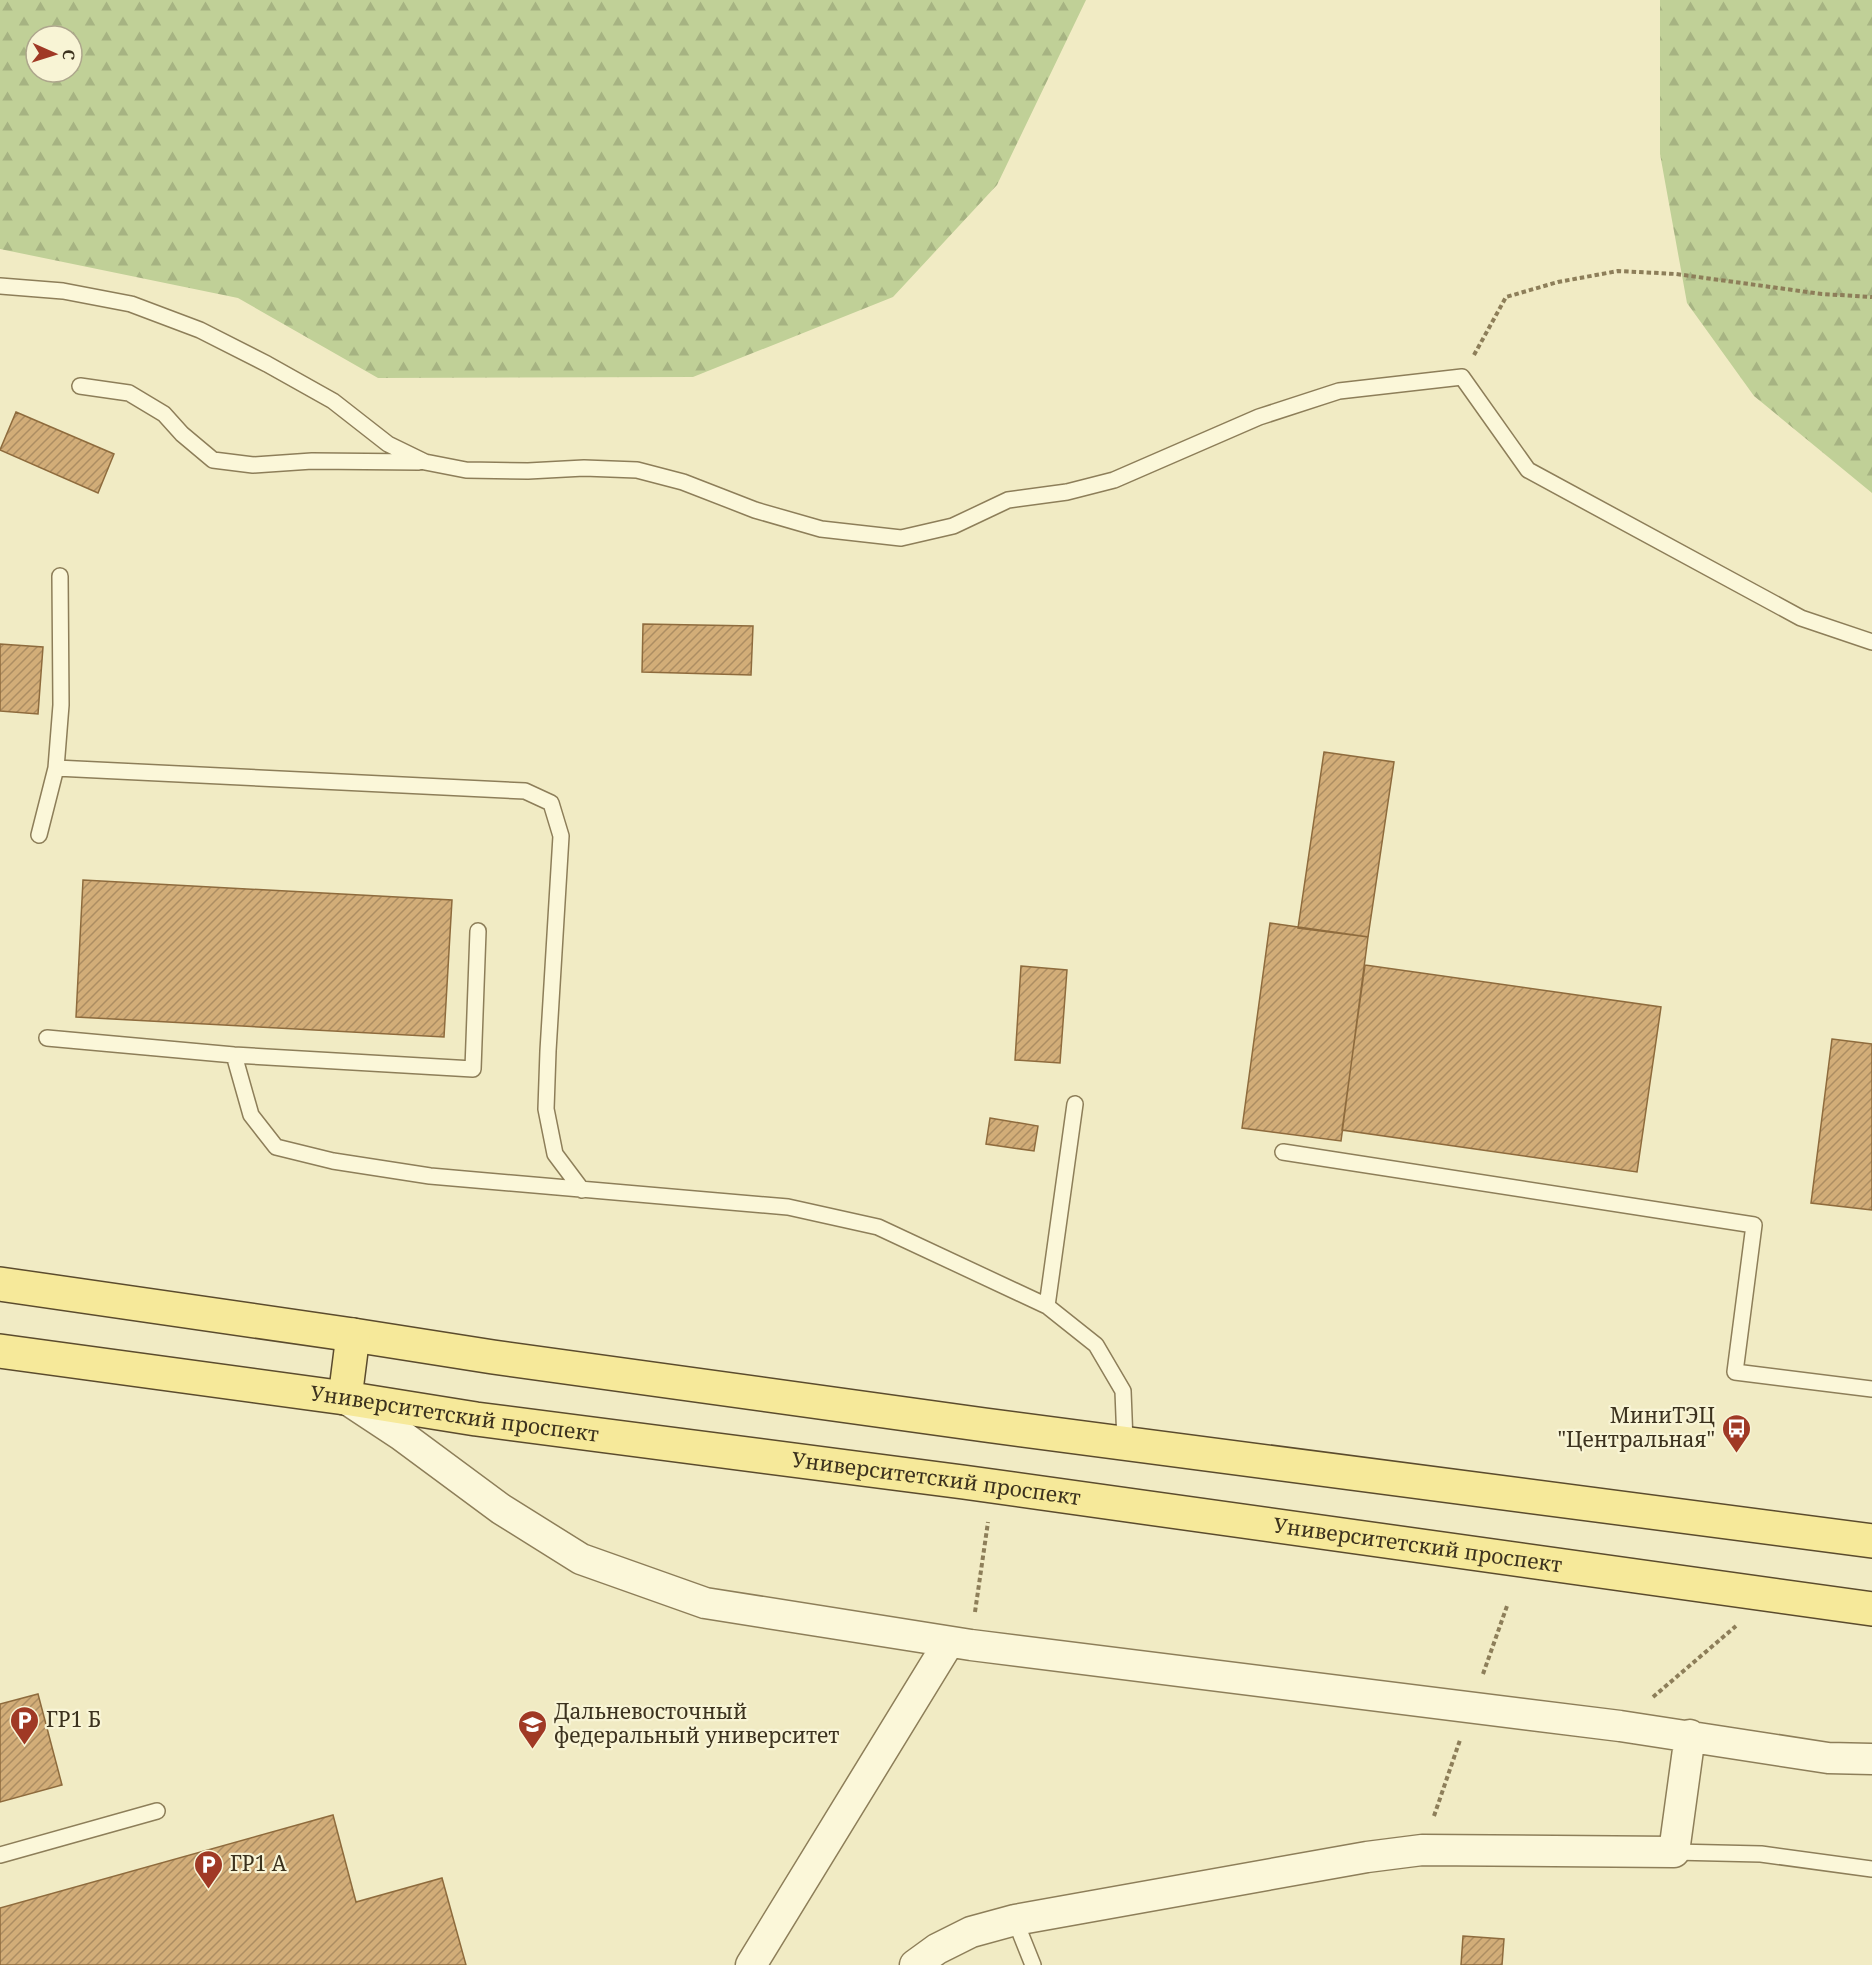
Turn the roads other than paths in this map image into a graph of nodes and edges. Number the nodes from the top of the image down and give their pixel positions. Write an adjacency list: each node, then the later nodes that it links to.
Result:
1 (0, 286): 3 (lane)
2 (80, 386): 3 (lane)
3 (425, 462): 5 (lane)
4 (60, 576): 6 (lane)
5 (1872, 642)
6 (56, 768): 7 (lane); 13 (lane)
7 (39, 835)
8 (478, 931): 10 (lane)
9 (47, 1038): 10 (lane)
10 (234, 1055): 13 (lane)
11 (1075, 1104): 15 (lane)
12 (1283, 1152): 18 (lane)
13 (582, 1190): 15 (lane)
14 (0, 1284): 16 (main road)
15 (1047, 1306): 20 (lane)
16 (353, 1335): 19 (main road); 20 (main road)
17 (0, 1351): 19 (main road, Университетский проспект)
18 (1872, 1389)
19 (345, 1398): 22 (main road, Университетский проспект); 23 (street)
20 (1125, 1442): 21 (main road)
21 (1872, 1541)
22 (1872, 1609)
23 (960, 1644): 24 (street); 31 (street)
24 (1690, 1735): 25 (street); 27 (street)
25 (1872, 1759)
26 (157, 1811): 28 (lane)
27 (1674, 1852): 29 (lane); 30 (street)
28 (0, 1855)
29 (1872, 1869)
30 (1015, 1920): 32 (street); 33 (lane)
31 (751, 1965)
32 (915, 1965)
33 (1032, 1965)

